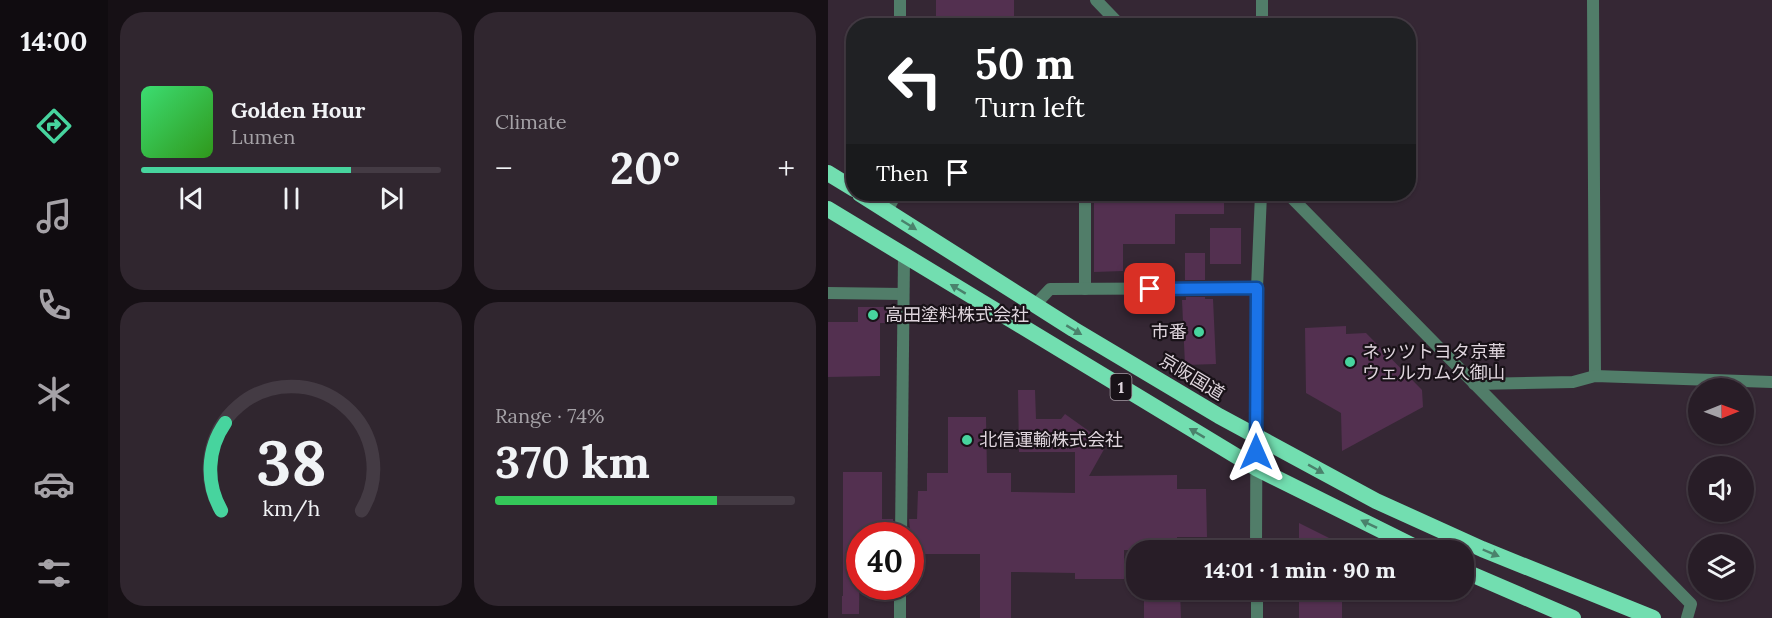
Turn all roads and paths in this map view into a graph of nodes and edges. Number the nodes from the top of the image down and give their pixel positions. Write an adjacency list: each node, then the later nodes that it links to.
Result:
1 (900, 0): 5 (street)
2 (1096, 0): 6 (street)
3 (1262, 0): 7 (street)
4 (1593, 0): 23 (street)
5 (900, 18)
6 (1113, 18)
7 (1262, 18)
8 (828, 173): 9 (highway)
9 (846, 184)
10 (871, 201): 16 (highway, 京阪国道 / 1)
11 (892, 201): 16 (street)
12 (1085, 201): 19 (street)
13 (1261, 201): 18 (street)
14 (1295, 201): 25 (street)
15 (828, 209): 17 (highway, 1)
16 (887, 211): 22 (highway, 京阪国道 / 1, one-way to 22)
17 (904, 256): 21 (street); 27 (highway, 1, one-way to 17)
18 (1257, 288): 19 (street); 26 (street)
19 (1085, 289): 22 (street)
20 (828, 293): 21 (street)
21 (903, 294): 28 (street)
22 (1035, 305): 26 (highway, 京阪国道 / 1, one-way to 26)
23 (1595, 376): 24 (street); 25 (street)
24 (1772, 382)
25 (1474, 384): 38 (street)
26 (1256, 436): 27 (street); 37 (highway, 京阪国道 / 1, one-way to 37)
27 (1256, 468): 29 (street); 30 (highway, 1, one-way to 27)
28 (901, 522)
29 (1256, 540)
30 (1401, 540)
31 (1474, 575): 36 (highway)
32 (900, 600): 34 (street)
33 (1257, 600): 35 (street)
34 (900, 618)
35 (1257, 618)
36 (1573, 618)
37 (1653, 618)
38 (1687, 618)

